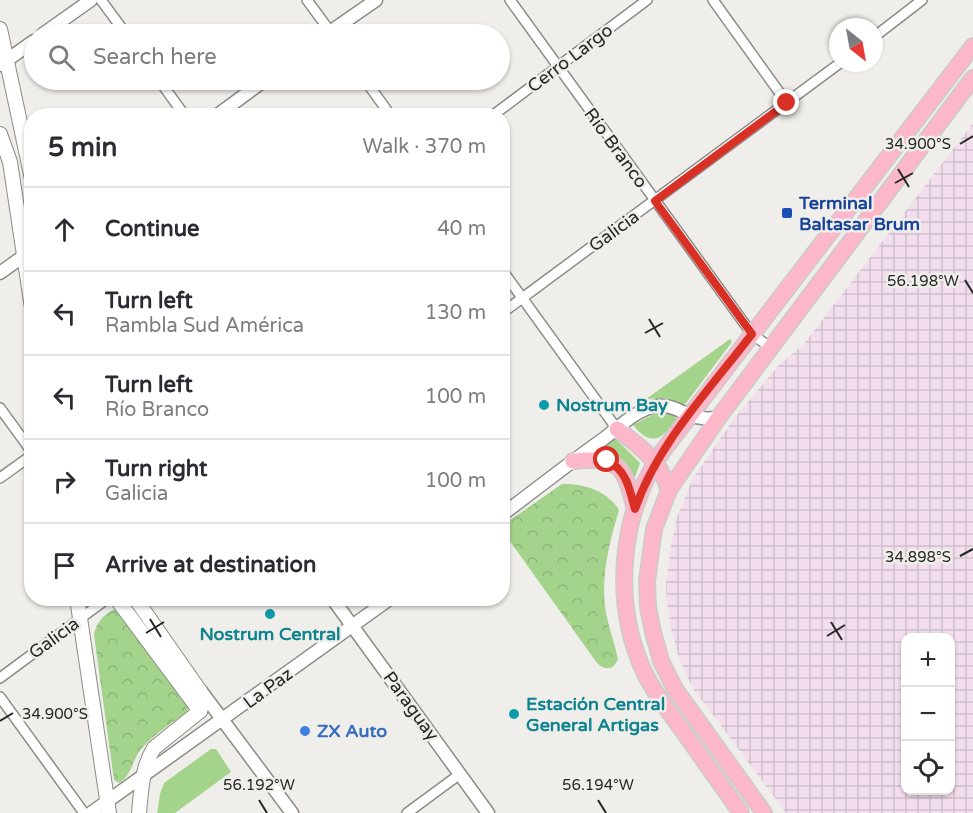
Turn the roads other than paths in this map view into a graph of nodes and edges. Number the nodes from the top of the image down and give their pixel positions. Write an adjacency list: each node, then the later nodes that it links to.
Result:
1 (91, 0): 9 (street)
2 (101, 0): 10 (street)
3 (307, 0): 11 (street)
4 (376, 0): 12 (street)
5 (510, 0): 18 (street, Río Branco)
6 (647, 0): 18 (street, Cerro Largo)
7 (713, 0): 24 (street)
8 (918, 1): 14 (street)
9 (57, 24)
10 (119, 24)
11 (323, 24)
12 (344, 24)
13 (0, 28): 17 (main road)
14 (883, 30)
15 (973, 46): 38 (main road)
16 (24, 48): 17 (street)
17 (3, 63): 30 (main road)
18 (558, 67): 28 (street, Cerro Largo); 31 (street, Río Branco)
19 (829, 71): 24 (street, Galicia)
20 (973, 78): 39 (main road)
21 (166, 90): 25 (street)
22 (251, 90): 26 (street)
23 (372, 90): 27 (street)
24 (787, 103): 31 (street, Galicia)
25 (179, 108)
26 (227, 108)
27 (385, 108)
28 (503, 108)
29 (0, 134): 32 (main road)
30 (24, 147)
31 (655, 201): 36 (street, Galicia); 38 (street, Río Branco)
32 (24, 233)
33 (24, 256): 34 (street)
34 (0, 273)
35 (510, 281): 36 (street)
36 (523, 298): 37 (street, Galicia); 43 (street)
37 (510, 307)
38 (752, 334): 39 (street, Río Branco); 41 (main road)
39 (771, 348): 42 (main road)
40 (0, 408): 44 (street)
41 (688, 416): 42 (street); 43 (street); 47 (main road)
42 (719, 417): 49 (main road)
43 (617, 429): 46 (street); 47 (main road)
44 (24, 442)
45 (24, 459): 48 (street)
46 (573, 460): 50 (street); 51 (main road)
47 (656, 462): 49 (main road); 51 (main road)
48 (0, 478)
49 (669, 490): 75 (main road)
50 (510, 509)
51 (635, 509): 74 (main road)
52 (79, 606): 58 (main road)
53 (98, 606): 58 (street, Galicia)
54 (122, 606): 63 (main road)
55 (141, 606): 61 (main road)
56 (338, 606): 59 (street, Paraguay)
57 (380, 606): 59 (street, La Paz)
58 (81, 619): 60 (street, Galicia); 67 (main road)
59 (352, 627): 64 (street, La Paz); 65 (street, Paraguay)
60 (0, 678)
61 (200, 691): 63 (main road); 64 (street)
62 (0, 697): 68 (street)
63 (200, 711): 64 (street); 66 (main road)
64 (222, 721): 66 (street, La Paz); 71 (street)
65 (460, 774): 72 (street); 73 (street, Paraguay)
66 (143, 777): 67 (street, La Paz); 70 (main road)
67 (108, 807): 69 (street, La Paz)
68 (84, 813)
69 (91, 813)
70 (139, 813)
71 (292, 813)
72 (406, 813)
73 (488, 813)
74 (741, 813)
75 (764, 813)

